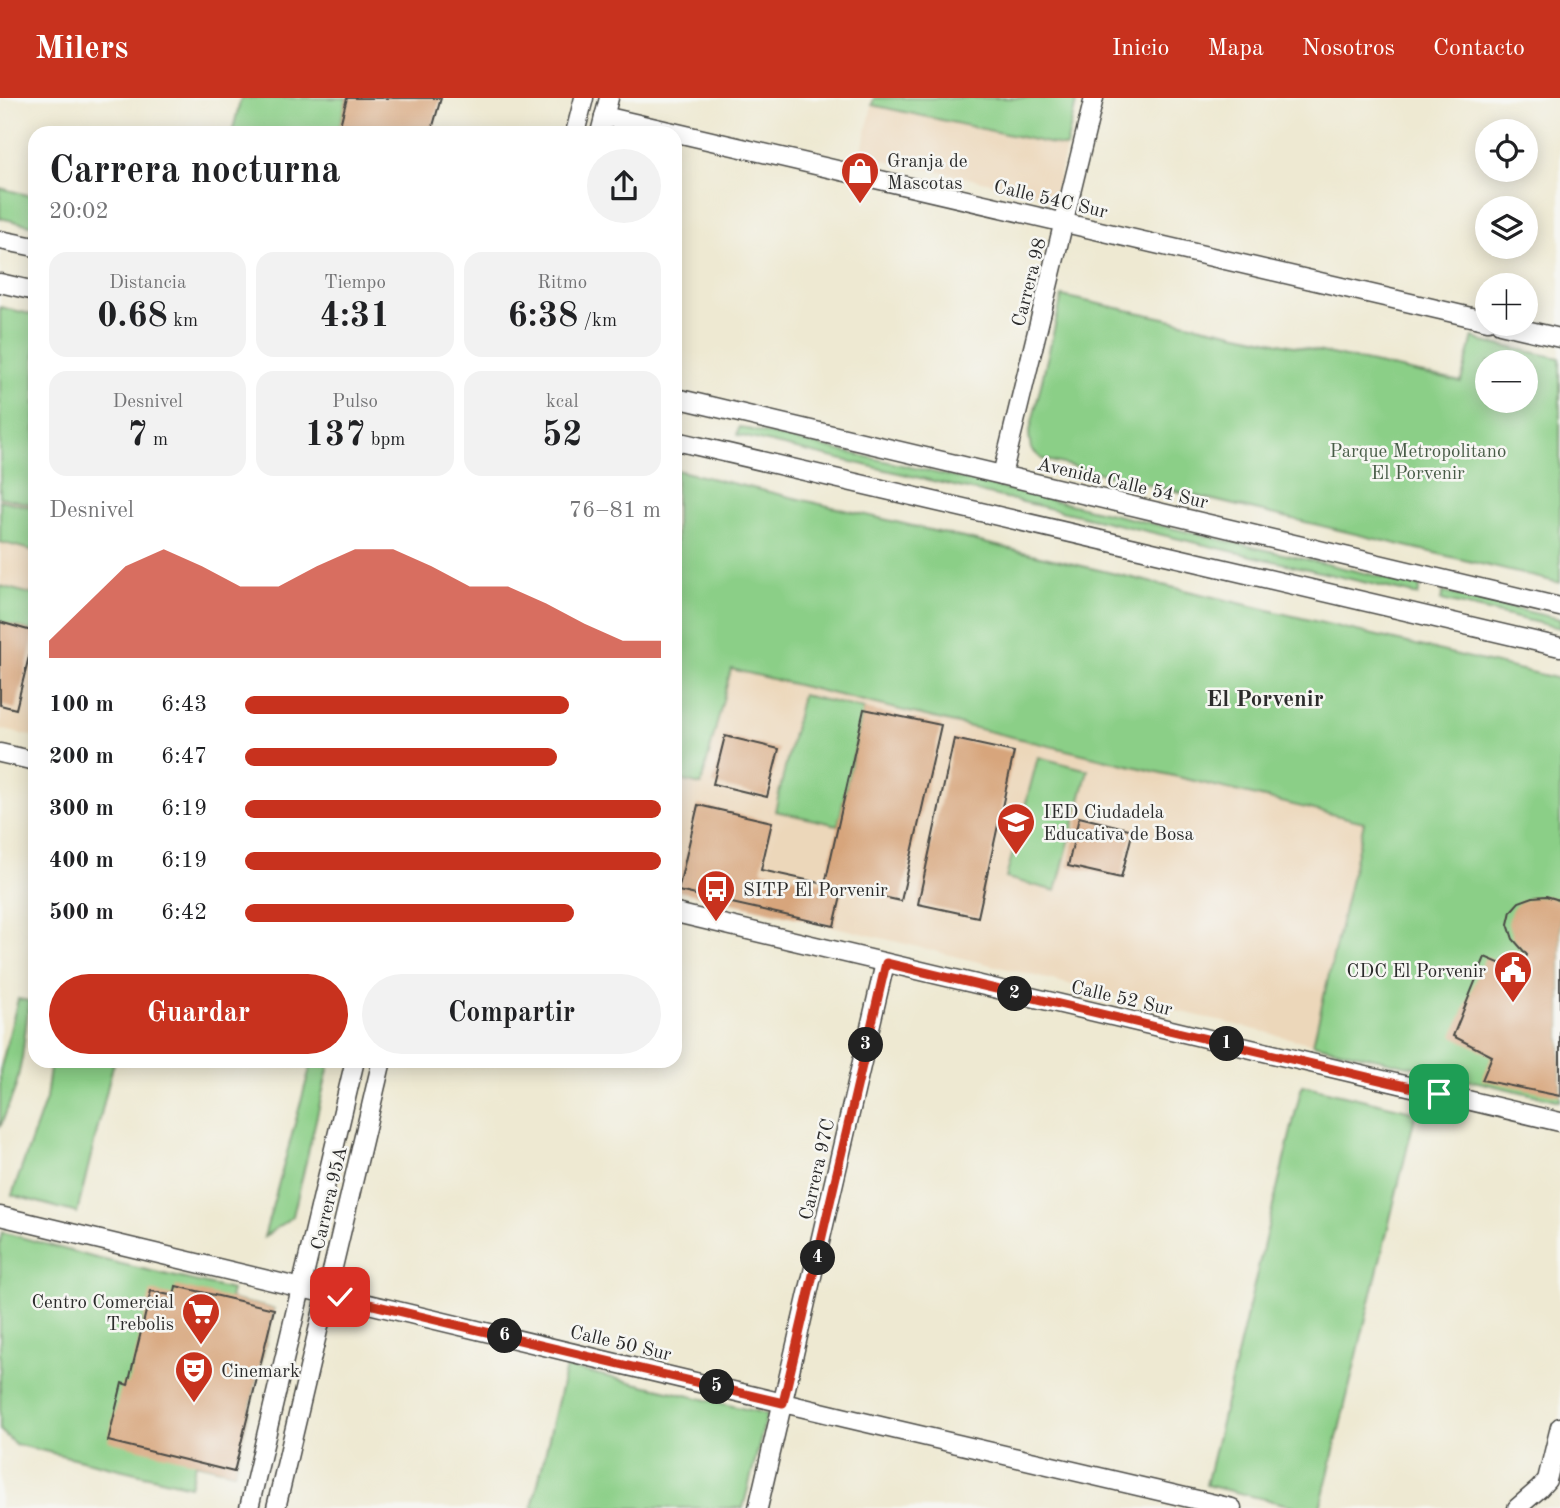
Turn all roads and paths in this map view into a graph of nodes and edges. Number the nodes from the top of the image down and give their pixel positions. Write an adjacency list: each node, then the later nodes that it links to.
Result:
1 (584, 98): 4 (street)
2 (1094, 98): 7 (street, Carrera 98)
3 (604, 116): 5 (street, Calle 54C Sur)
4 (577, 126)
5 (647, 126)
6 (682, 134): 7 (street, Calle 54C Sur)
7 (1064, 222): 12 (street, Calle 54C Sur); 17 (street, Carrera 98)
8 (0, 240): 9 (street)
9 (28, 246)
10 (0, 283): 11 (street)
11 (28, 289)
12 (1475, 318)
13 (1538, 333): 14 (street)
14 (1560, 338)
15 (682, 399): 17 (street, Avenida Calle 54 Sur)
16 (682, 442): 19 (street)
17 (1002, 475): 18 (street, Avenida Calle 54 Sur)
18 (1560, 607)
19 (1560, 647)
20 (0, 753): 21 (street)
21 (28, 759)
22 (682, 914): 23 (street, Calle 52 Sur)
23 (886, 963): 26 (street, Calle 52 Sur); 30 (street, Carrera 97C)
24 (353, 1068): 28 (street, Carrera 95A)
25 (380, 1068): 29 (street, Carrera 95A)
26 (1560, 1122)
27 (0, 1216): 28 (street, Calle 50 Sur)
28 (301, 1287): 29 (street, Calle 50 Sur); 32 (street, Carrera 95A)
29 (327, 1293): 30 (street, Calle 50 Sur); 33 (street, Carrera 95A)
30 (783, 1403): 34 (street, Carrera 97C); 35 (street, Calle 50 Sur)
31 (1560, 1427): 36 (street)
32 (249, 1508)
33 (276, 1508)
34 (758, 1508)
35 (1232, 1508)
36 (1517, 1508)

